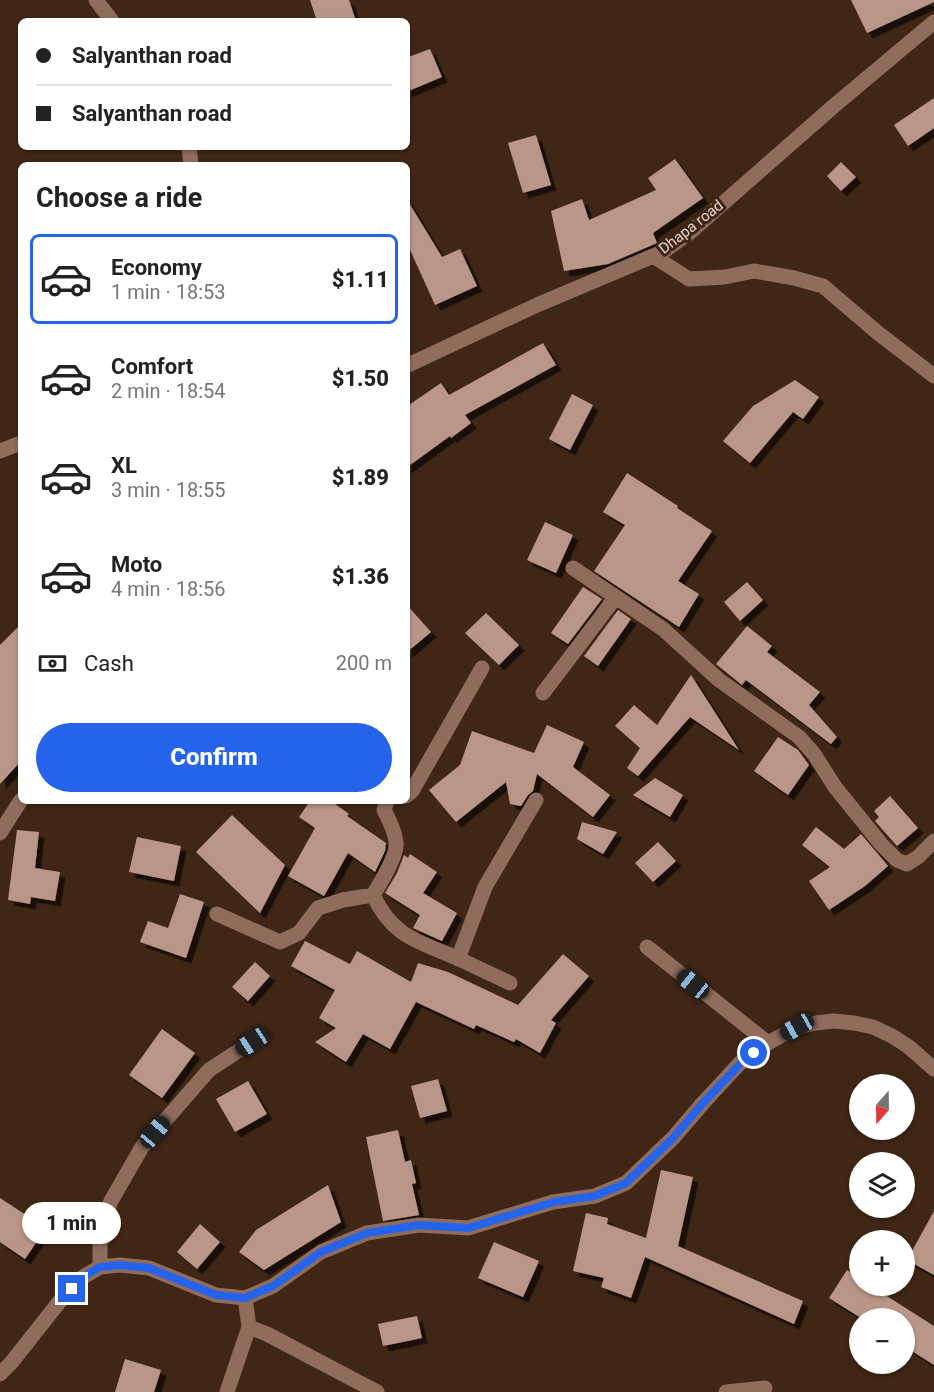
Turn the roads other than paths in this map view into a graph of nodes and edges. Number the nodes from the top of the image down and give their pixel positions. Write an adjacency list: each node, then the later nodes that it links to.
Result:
1 (96, 0): 2 (street)
2 (110, 18)
3 (934, 22): 4 (street, Dhapa road)
4 (653, 256): 5 (street, Dhapa road); 6 (street)
5 (410, 364)
6 (934, 376)
7 (18, 444): 8 (street)
8 (0, 451)
9 (573, 568): 10 (street)
10 (615, 598): 12 (street); 18 (street)
11 (482, 668): 13 (street)
12 (543, 693)
13 (410, 793)
14 (536, 800): 22 (street)
15 (18, 804): 17 (street)
16 (386, 804): 19 (street)
17 (0, 833)
18 (934, 842)
19 (373, 895): 20 (street); 22 (street)
20 (217, 914)
21 (647, 947): 25 (street)
22 (458, 958): 23 (street)
23 (510, 983)
24 (252, 1042): 27 (street)
25 (768, 1042): 26 (street); 28 (street)
26 (934, 1069)
27 (100, 1267): 28 (street); 30 (street)
28 (245, 1298): 29 (street)
29 (249, 1327): 32 (street); 33 (street)
30 (0, 1374)
31 (765, 1388): 34 (street)
32 (227, 1392)
33 (377, 1392)
34 (726, 1392)

